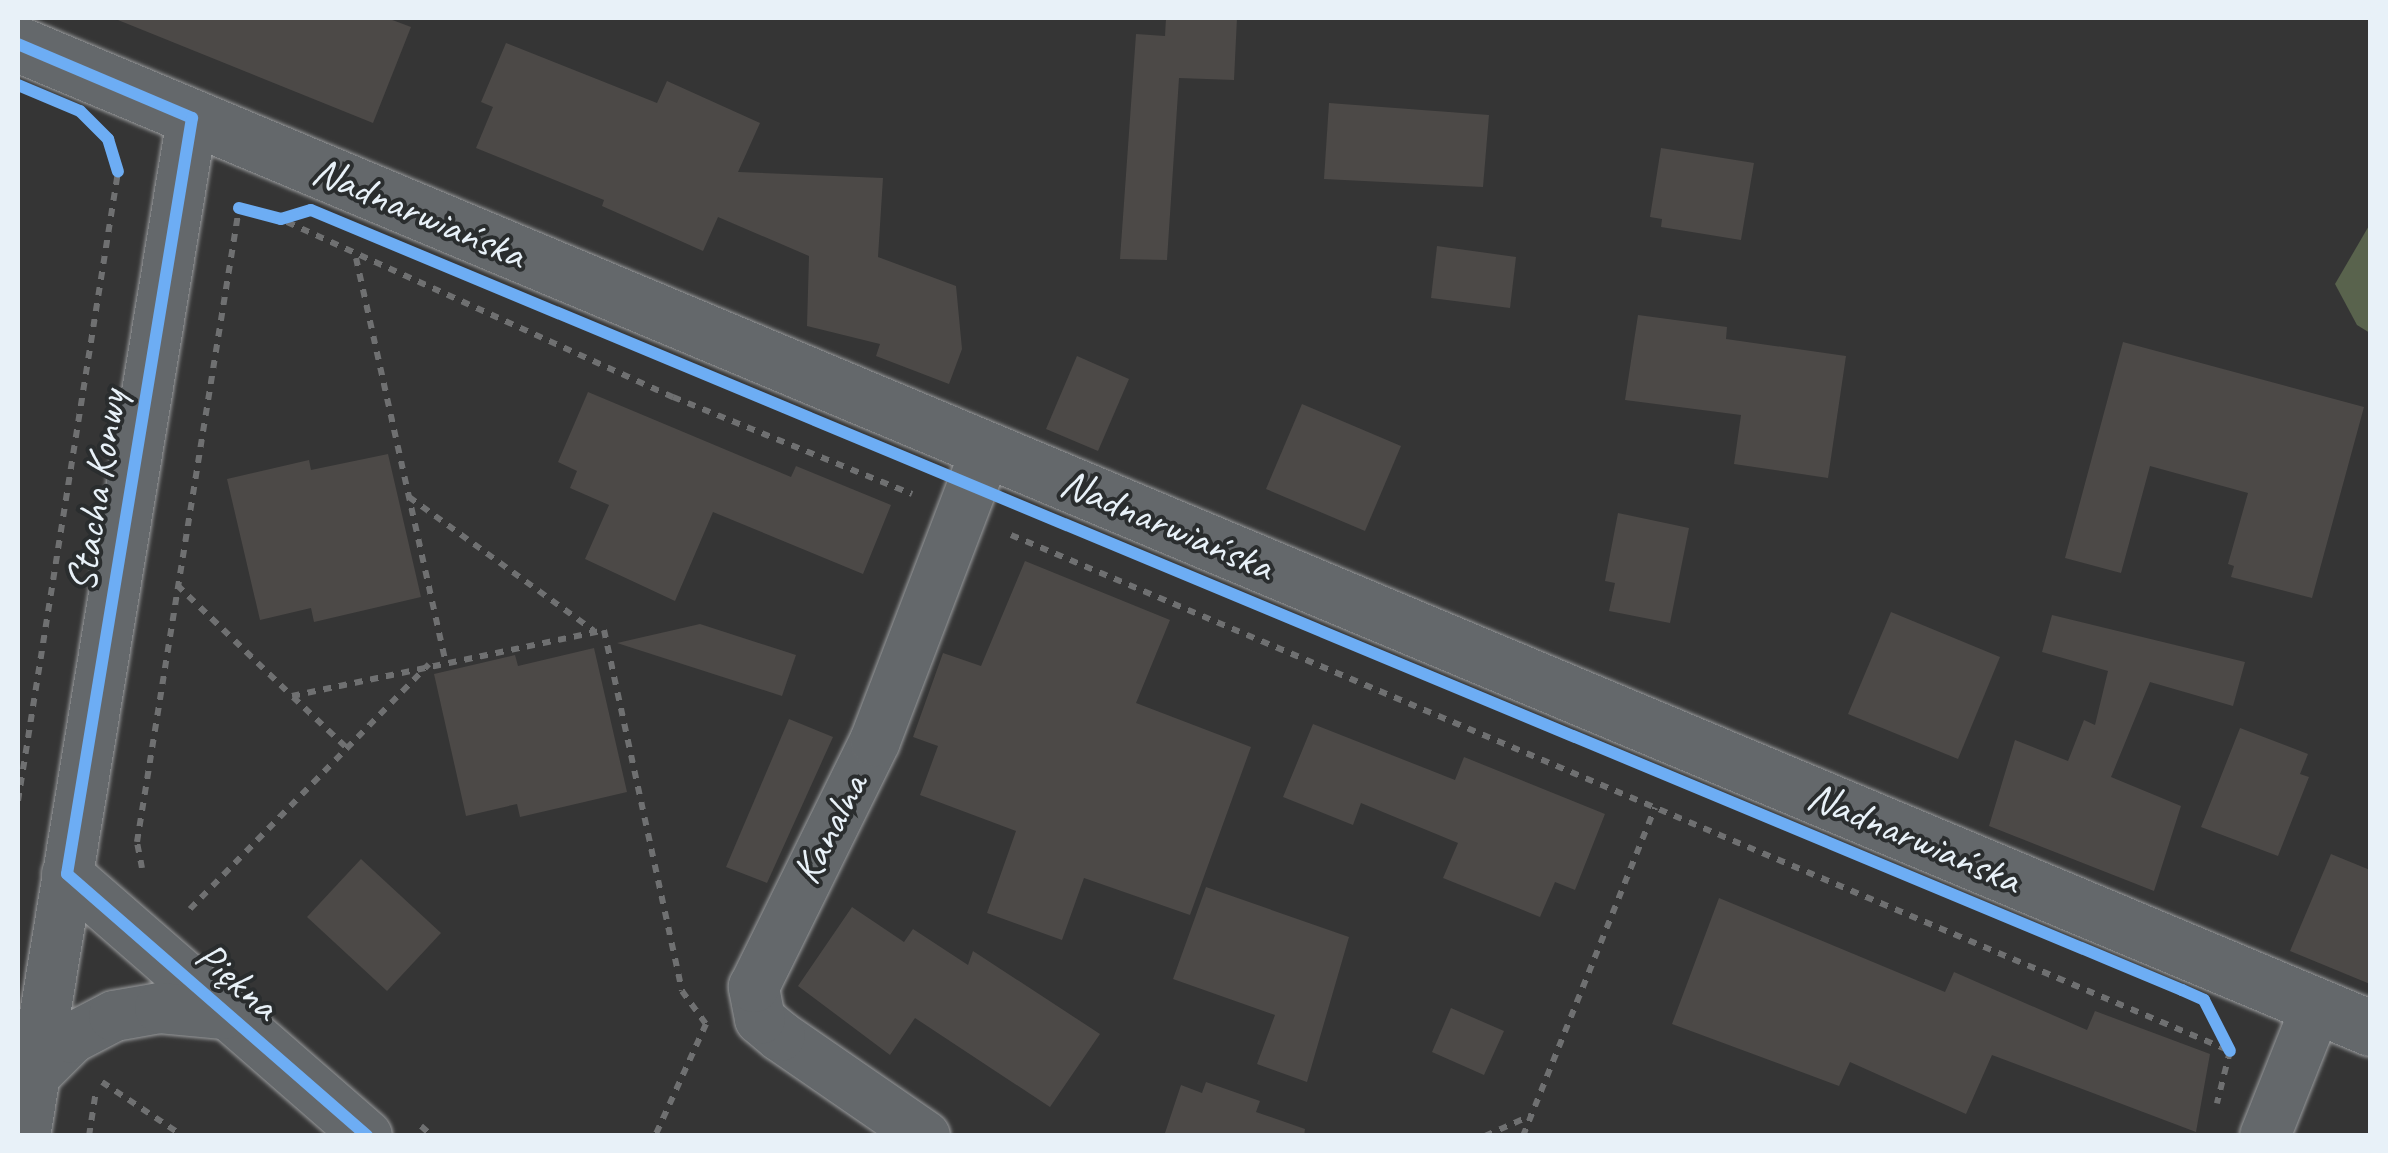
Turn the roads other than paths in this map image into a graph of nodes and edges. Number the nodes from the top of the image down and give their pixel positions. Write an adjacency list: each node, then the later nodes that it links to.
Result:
1 (18, 44): 2 (street, Nadnarwiańska)
2 (192, 118): 3 (street, Nadnarwiańska); 4 (street, Stacha Konwy)
3 (986, 450): 5 (street, Nadnarwiańska); 11 (street, Kanalna)
4 (67, 874): 6 (street, Piękna); 8 (street, Stacha Konwy)
5 (2317, 1005): 7 (street, Nadnarwiańska); 12 (street)
6 (224, 1014): 8 (street); 10 (street, Piękna)
7 (2370, 1028)
8 (35, 1075): 9 (street, Stacha Konwy)
9 (25, 1136)
10 (366, 1136)
11 (924, 1136)
12 (2265, 1136)

